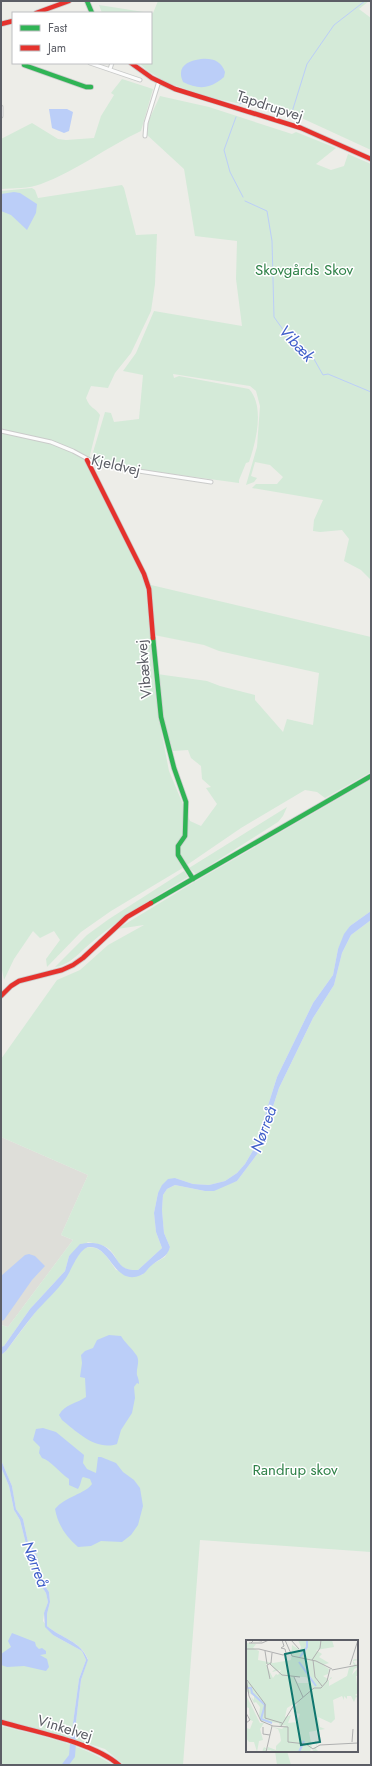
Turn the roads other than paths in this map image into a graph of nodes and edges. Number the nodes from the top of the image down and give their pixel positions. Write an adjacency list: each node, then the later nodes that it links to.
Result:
1 (69, 1): 3 (street)
2 (87, 1): 4 (street)
3 (39, 12)
4 (92, 12)
5 (12, 21): 6 (street)
6 (1, 24)
7 (24, 64): 14 (street)
8 (93, 64): 11 (street)
9 (112, 64): 11 (street)
10 (133, 64): 13 (street, Tapdrupvej)
11 (110, 69): 12 (street)
12 (140, 80)
13 (159, 81): 17 (street); 18 (street, Tapdrupvej)
14 (91, 87)
15 (1, 107): 16 (street)
16 (1, 116)
17 (144, 136)
18 (371, 159)
19 (1, 431): 20 (street, Kjeldvej)
20 (87, 460): 21 (street, Kjeldvej); 23 (street, Vibækvej)
21 (211, 482)
22 (371, 776): 23 (street)
23 (193, 879): 24 (street)
24 (1, 996)
25 (1, 1722): 26 (street, Vinkelvej)
26 (119, 1765)

